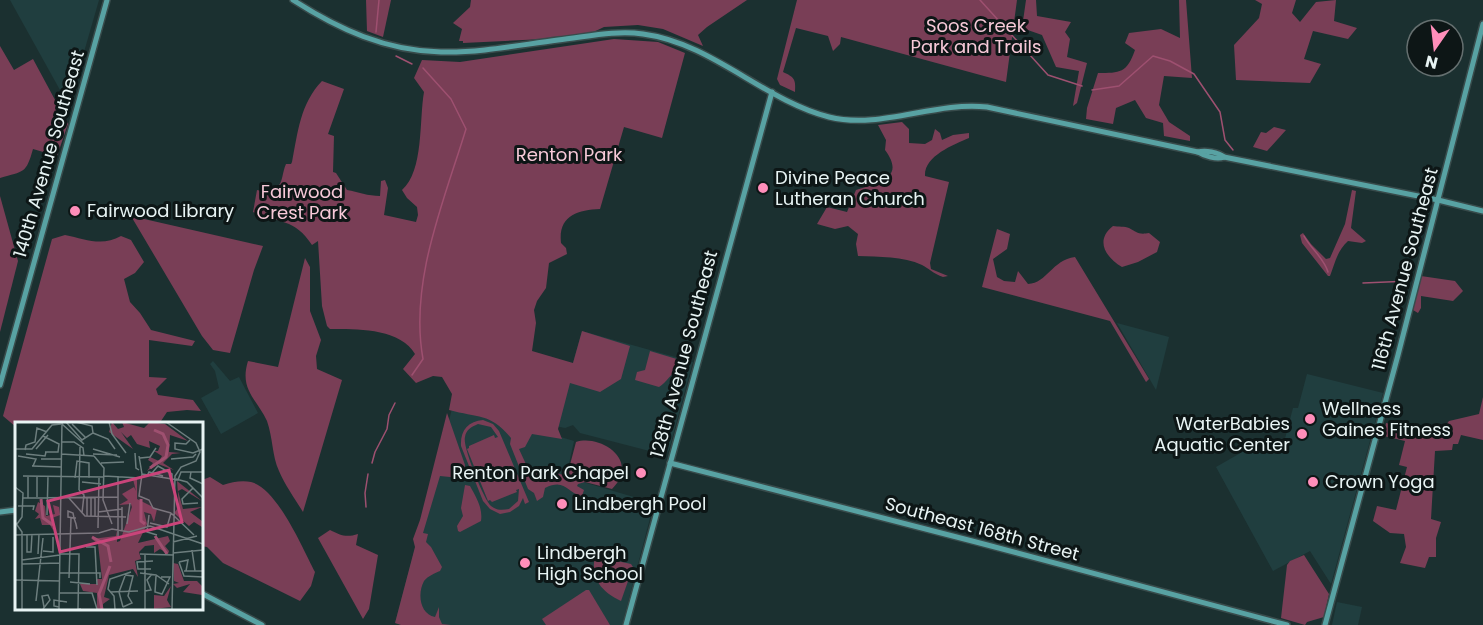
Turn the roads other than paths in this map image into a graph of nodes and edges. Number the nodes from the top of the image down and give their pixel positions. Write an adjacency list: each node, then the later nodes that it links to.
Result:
1 (107, 0): 7 (street, 140th Avenue Southeast)
2 (293, 0): 4 (street)
3 (1483, 24): 5 (street, 116th Avenue Southeast)
4 (772, 92): 5 (street); 8 (street, 128th Avenue Southeast)
5 (1438, 200): 6 (street); 15 (street, 116th Avenue Southeast)
6 (1483, 211)
7 (0, 385)
8 (670, 463): 13 (street, 128th Avenue Southeast); 14 (street, Southeast 168th Street)
9 (15, 510): 10 (street)
10 (0, 512)
11 (202, 594): 12 (street)
12 (262, 625)
13 (626, 625)
14 (1287, 625)
15 (1325, 625)

